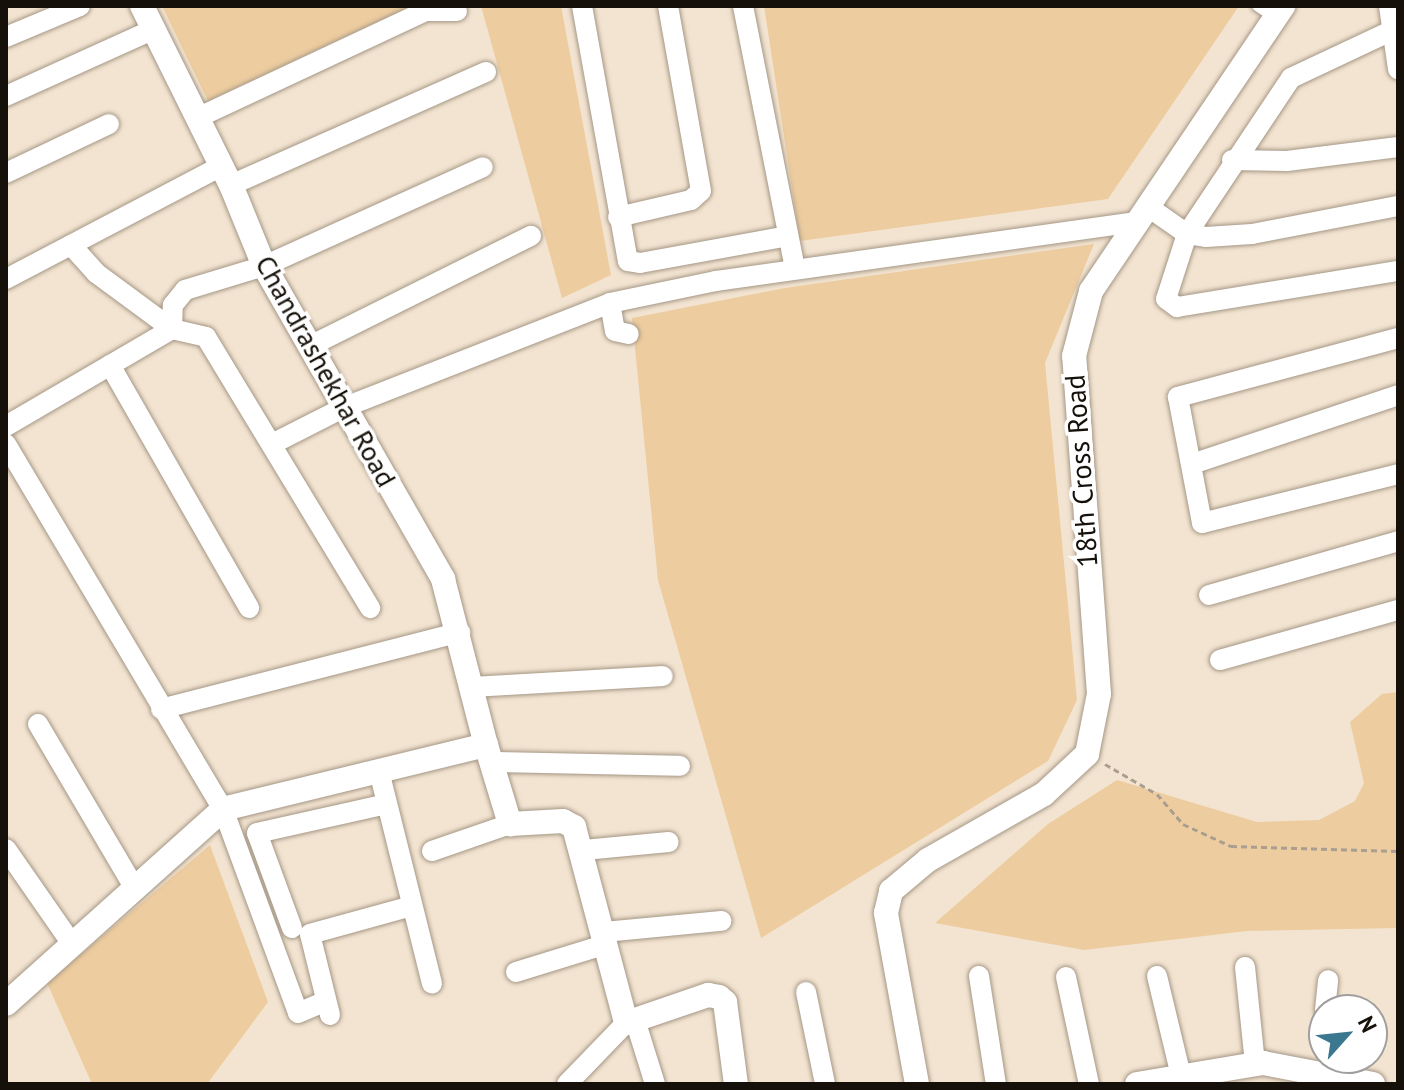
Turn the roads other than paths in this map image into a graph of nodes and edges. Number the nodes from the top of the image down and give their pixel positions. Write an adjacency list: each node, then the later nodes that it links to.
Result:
1 (80, 6): 11 (street)
2 (142, 6): 9 (street, Chandrashekhar Road)
3 (582, 6): 24 (street)
4 (668, 6): 24 (street)
5 (743, 6): 27 (street)
6 (1389, 6): 10 (street)
7 (1272, 10): 23 (street, 18th Cross Road)
8 (457, 11): 15 (street)
9 (152, 30): 14 (street); 15 (street, Chandrashekhar Road)
10 (1393, 30): 12 (street); 18 (street)
11 (6, 37)
12 (1398, 69)
13 (486, 72): 21 (street)
14 (6, 96)
15 (197, 118): 21 (street, Chandrashekhar Road)
16 (109, 124): 20 (street)
17 (1398, 147): 18 (street)
18 (1232, 160): 25 (street)
19 (483, 167): 29 (street)
20 (6, 173)
21 (226, 176): 28 (street); 29 (street, Chandrashekhar Road)
22 (1398, 206): 25 (street)
23 (1141, 214): 25 (street); 30 (street); 99 (street, 18th Cross Road)
24 (618, 217): 27 (street)
25 (1187, 234): 31 (street)
26 (531, 236): 37 (street)
27 (782, 237): 30 (street)
28 (71, 245): 32 (street); 34 (street)
29 (264, 266): 34 (street); 37 (street, Chandrashekhar Road)
30 (789, 270): 33 (street)
31 (1398, 271)
32 (6, 279)
33 (610, 303): 35 (street); 40 (street)
34 (172, 329): 38 (street); 43 (street)
35 (629, 334)
36 (1398, 338): 44 (street)
37 (310, 346): 40 (street, Chandrashekhar Road)
38 (110, 365): 41 (street); 48 (street)
39 (1398, 395): 44 (street)
40 (345, 407): 43 (street); 51 (street, Chandrashekhar Road)
41 (6, 426)
42 (6, 444): 55 (street)
43 (272, 444): 49 (street)
44 (1192, 464): 45 (street)
45 (1398, 474)
46 (1398, 541): 47 (street)
47 (1209, 595)
48 (249, 608)
49 (370, 608)
50 (1398, 610): 52 (street)
51 (460, 632): 54 (street, Chandrashekhar Road); 55 (street)
52 (1220, 660)
53 (663, 676): 54 (street)
54 (473, 687): 57 (street, Chandrashekhar Road)
55 (161, 709): 62 (street)
56 (38, 724): 71 (street)
57 (490, 753): 58 (street); 59 (street); 64 (street, Chandrashekhar Road)
58 (680, 766)
59 (379, 771): 60 (street); 61 (street)
60 (285, 794): 62 (street); 63 (street)
61 (387, 804): 63 (street); 74 (street)
62 (223, 809): 67 (street); 71 (street)
63 (294, 823): 65 (street)
64 (510, 824): 69 (street); 70 (street)
65 (259, 839): 67 (street); 72 (street)
66 (669, 842): 69 (street)
67 (237, 847): 73 (street)
68 (6, 849): 78 (street)
69 (584, 850): 77 (street)
70 (432, 851)
71 (134, 887): 78 (street)
72 (280, 896): 73 (street); 76 (street)
73 (258, 905): 74 (street)
74 (412, 906): 85 (street)
75 (721, 921): 77 (street)
76 (292, 928)
77 (606, 938): 80 (street); 89 (street)
78 (72, 944): 88 (street)
79 (1245, 967): 90 (street)
80 (516, 972)
81 (979, 976): 100 (street)
82 (1157, 976): 94 (street)
83 (1066, 977): 101 (street)
84 (1328, 980): 87 (street)
85 (432, 984)
86 (806, 992): 98 (street)
87 (1327, 994)
88 (6, 1004)
89 (630, 1022): 95 (street); 96 (street); 97 (street)
90 (1255, 1064): 93 (street); 94 (street)
91 (1308, 1071): 93 (street)
92 (1348, 1074): 103 (street)
93 (1285, 1076)
94 (1183, 1080): 102 (street)
95 (567, 1084)
96 (655, 1084)
97 (736, 1084)
98 (825, 1084)
99 (917, 1084)
100 (996, 1084)
101 (1089, 1084)
102 (1137, 1084)
103 (1373, 1084)

